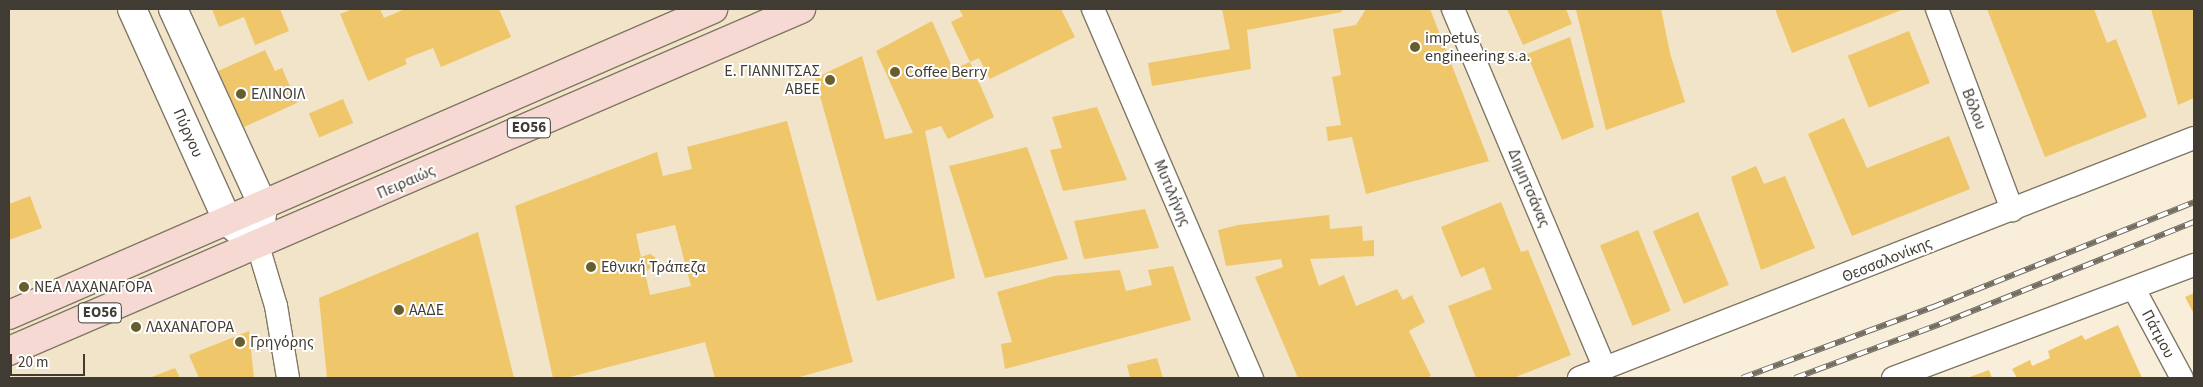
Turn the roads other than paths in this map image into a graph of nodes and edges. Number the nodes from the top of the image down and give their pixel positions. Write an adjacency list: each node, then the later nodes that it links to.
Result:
1 (132, 9): 11 (street, Πύργου)
2 (173, 9): 9 (street)
3 (713, 9): 9 (main road, ΕΟ56)
4 (801, 9): 12 (main road, Πειραιώς / ΕΟ56)
5 (1093, 9): 19 (street, Μυτιλήνης)
6 (1453, 9): 17 (street, Δημητσάνας)
7 (1937, 9): 10 (street, Βόλου)
8 (2194, 138): 10 (street, Θεσσαλονίκης)
9 (263, 206): 11 (main road, ΕΟ56); 12 (street)
10 (2012, 210): 17 (street, Θεσσαλονίκης)
11 (228, 222): 12 (street, Πύργου); 15 (main road, ΕΟ56)
12 (258, 246): 16 (main road, Πειραιώς / ΕΟ56); 18 (street)
13 (2194, 264): 14 (street)
14 (2134, 289): 21 (street); 22 (street, Πάτμου)
15 (9, 315)
16 (9, 351)
17 (1605, 368): 20 (street, Θεσσαλονίκης)
18 (288, 378)
19 (1252, 378)
20 (1579, 378)
21 (1893, 378)
22 (2182, 378)

